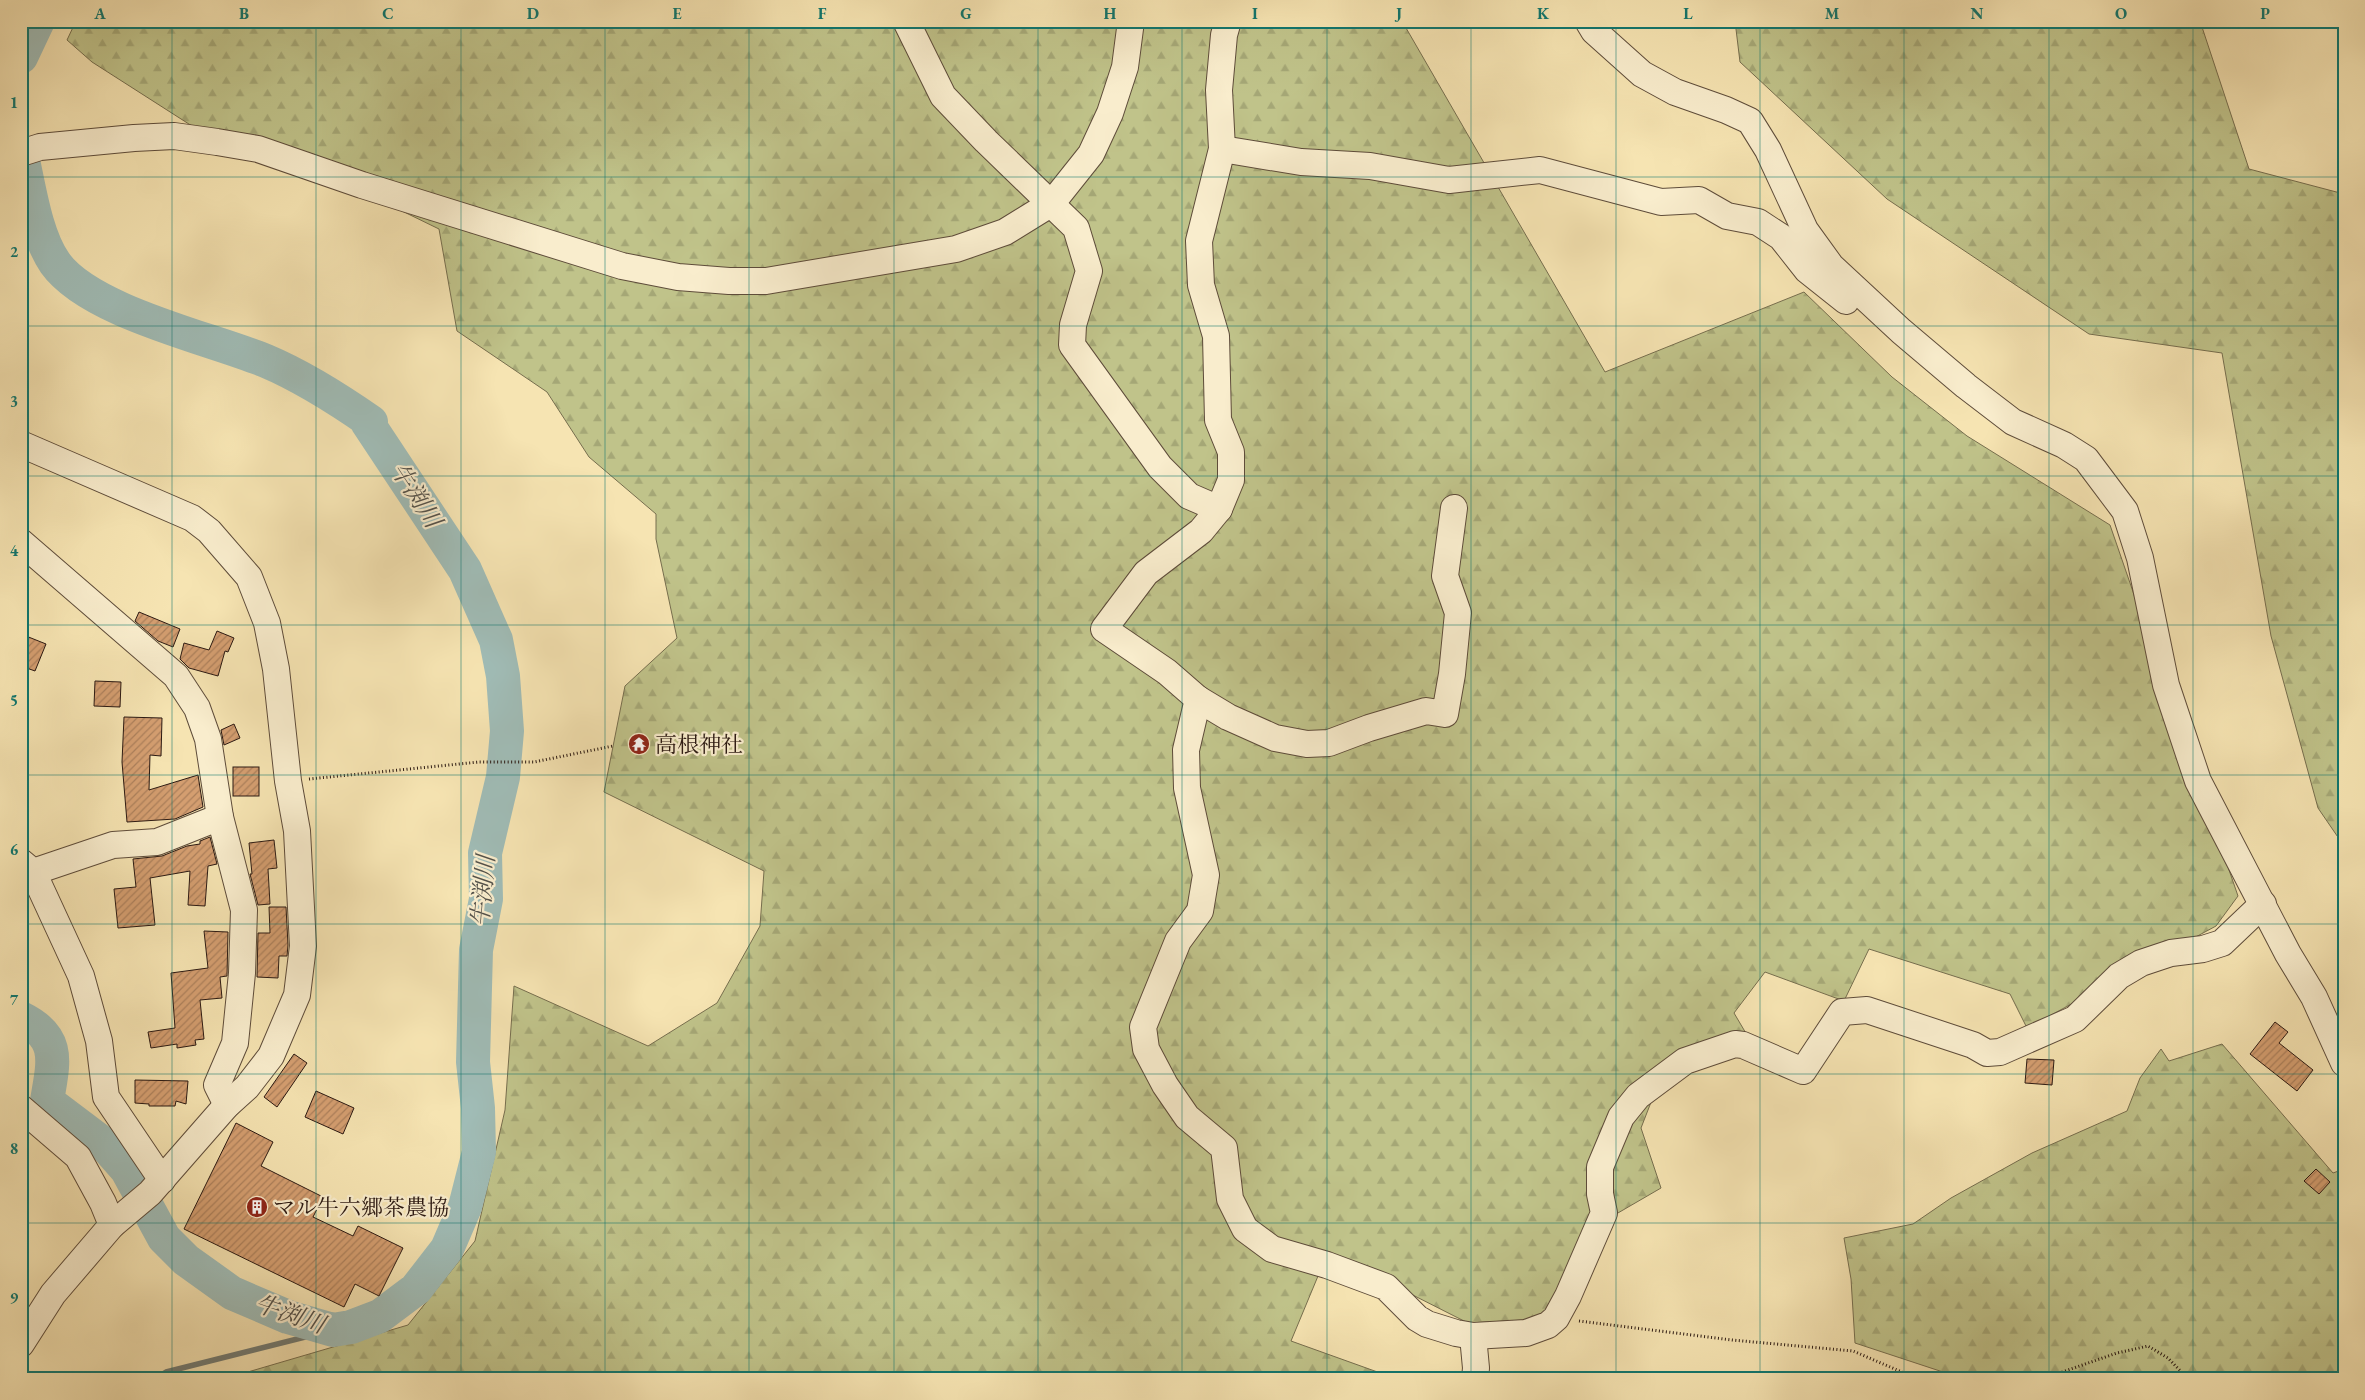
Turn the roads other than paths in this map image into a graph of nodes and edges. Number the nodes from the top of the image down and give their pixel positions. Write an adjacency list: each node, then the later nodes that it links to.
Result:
1 (906, 21): 7 (street)
2 (1131, 21): 7 (street)
3 (1228, 21): 5 (street)
4 (1588, 21): 8 (street)
5 (1222, 149): 8 (street); 11 (street)
6 (31, 150): 7 (street)
7 (1052, 203): 11 (street)
8 (1902, 331): 16 (street)
9 (21, 444): 18 (street)
10 (1454, 508): 13 (street)
11 (1219, 509): 13 (street)
12 (21, 542): 14 (street)
13 (1198, 698): 22 (street)
14 (220, 817): 15 (street); 18 (street)
15 (27, 867): 20 (street)
16 (2263, 904): 17 (street); 22 (street)
17 (2344, 1063)
18 (227, 1105): 20 (street)
19 (21, 1108): 21 (street)
20 (156, 1186): 21 (street)
21 (117, 1221): 23 (street)
22 (1473, 1336): 24 (street)
23 (21, 1344)
24 (1475, 1379)

